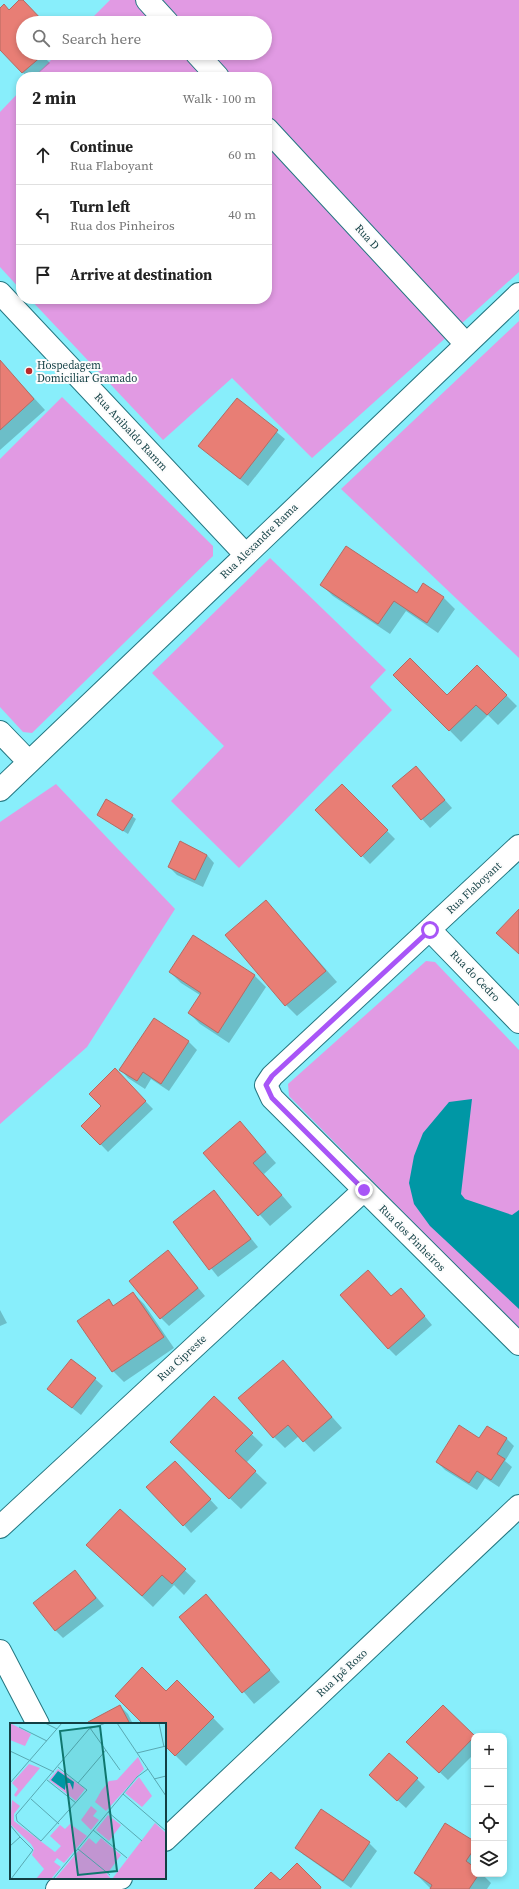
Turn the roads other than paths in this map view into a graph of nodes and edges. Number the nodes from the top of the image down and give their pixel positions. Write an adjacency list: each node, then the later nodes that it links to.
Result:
1 (147, 0): 2 (street)
2 (162, 16)
3 (202, 60): 4 (street)
4 (213, 72)
5 (272, 135): 8 (street, Rua D)
6 (0, 293): 9 (street, Rua Anibaldo Ramm)
7 (519, 294): 8 (street, Rua Alexandre Rama)
8 (466, 344): 9 (street, Rua Alexandre Rama)
9 (245, 554): 11 (street, Rua Alexandre Rama)
10 (0, 732): 11 (street)
11 (29, 762): 12 (street, Rua Alexandre Rama)
12 (0, 790)
13 (519, 846): 14 (street, Rua Flaboyant)
14 (430, 930): 15 (street, Rua do Cedro); 16 (street, Rua Flaboyant)
15 (519, 1022)
16 (272, 1098): 17 (street, Rua dos Pinheiros)
17 (364, 1190): 18 (street, Rua dos Pinheiros); 20 (street, Rua Cipreste)
18 (519, 1344)
19 (519, 1506): 23 (street, Rua Ipê Roxo)
20 (0, 1527)
21 (0, 1651): 22 (street)
22 (37, 1723)
23 (166, 1839)
24 (114, 1879): 25 (street)
25 (57, 1889)

